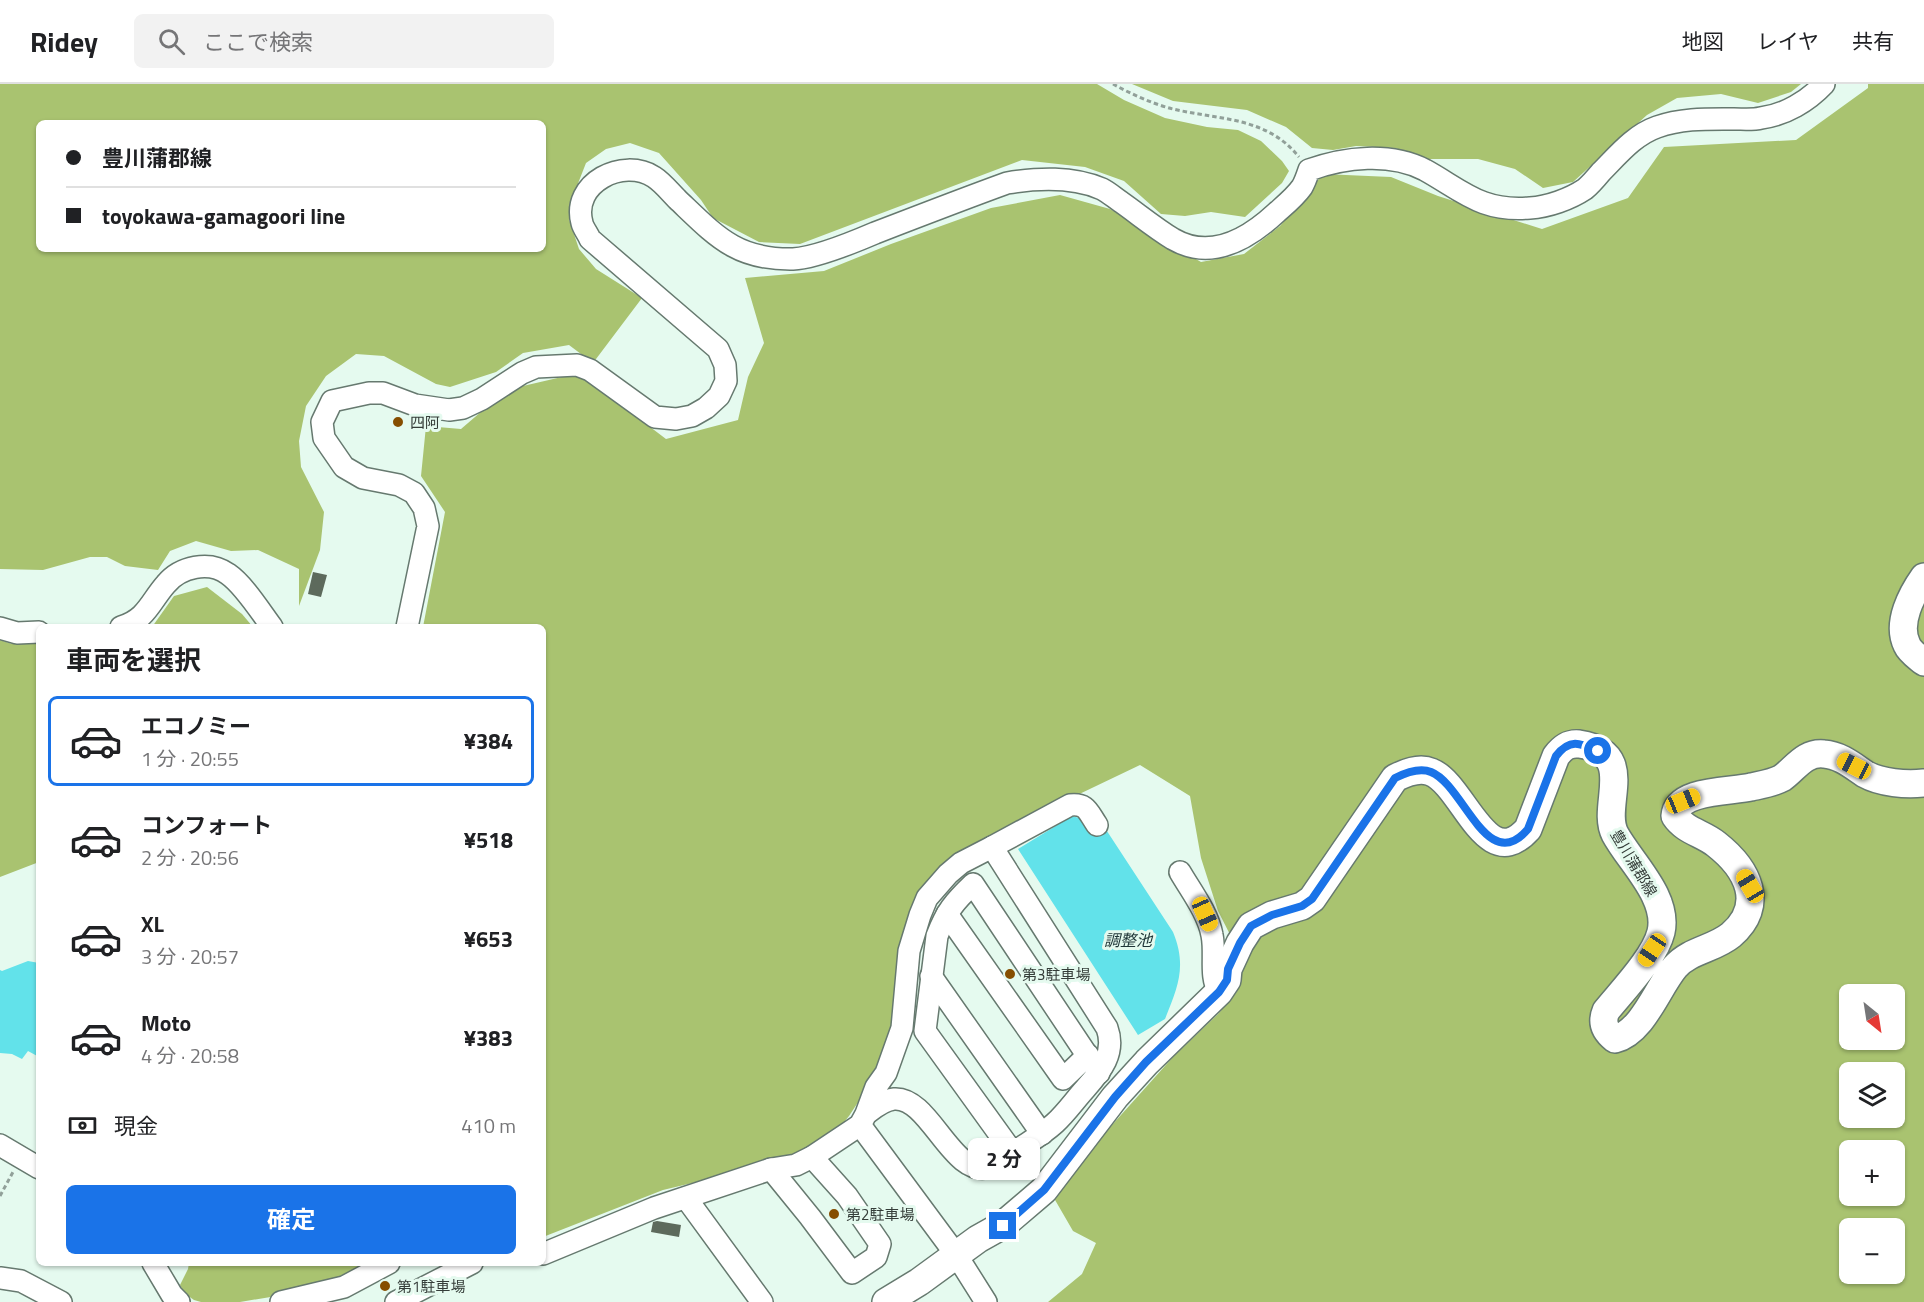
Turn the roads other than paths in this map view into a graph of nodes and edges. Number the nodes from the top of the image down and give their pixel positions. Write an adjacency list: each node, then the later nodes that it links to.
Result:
1 (1824, 84): 5 (street)
2 (1924, 577): 8 (main road)
3 (130, 624): 4 (street)
4 (270, 624)
5 (408, 624)
6 (0, 628): 7 (street)
7 (36, 632)
8 (1924, 662)
9 (1924, 783): 15 (main road)
10 (1097, 825): 11 (street)
11 (992, 847): 16 (street); 17 (street)
12 (1180, 872): 15 (street)
13 (947, 914): 14 (street); 16 (street); 16 (street)
14 (931, 976): 18 (street); 20 (street)
15 (1219, 992): 26 (main road)
16 (1094, 1064): 18 (street)
17 (863, 1120): 20 (street); 21 (street); 26 (street)
18 (1042, 1134): 20 (street)
19 (0, 1145): 22 (street)
20 (1013, 1153)
21 (812, 1157): 23 (street); 23 (street)
22 (30, 1163)
23 (771, 1169): 24 (street)
24 (686, 1198): 25 (street); 35 (street)
25 (546, 1253)
26 (957, 1256): 36 (main road); 37 (street)
27 (155, 1266): 32 (street)
28 (384, 1266): 33 (street)
29 (466, 1266): 34 (street)
30 (0, 1278): 31 (street)
31 (61, 1302)
32 (179, 1302)
33 (281, 1302)
34 (396, 1302)
35 (762, 1302)
36 (886, 1302)
37 (986, 1302)

